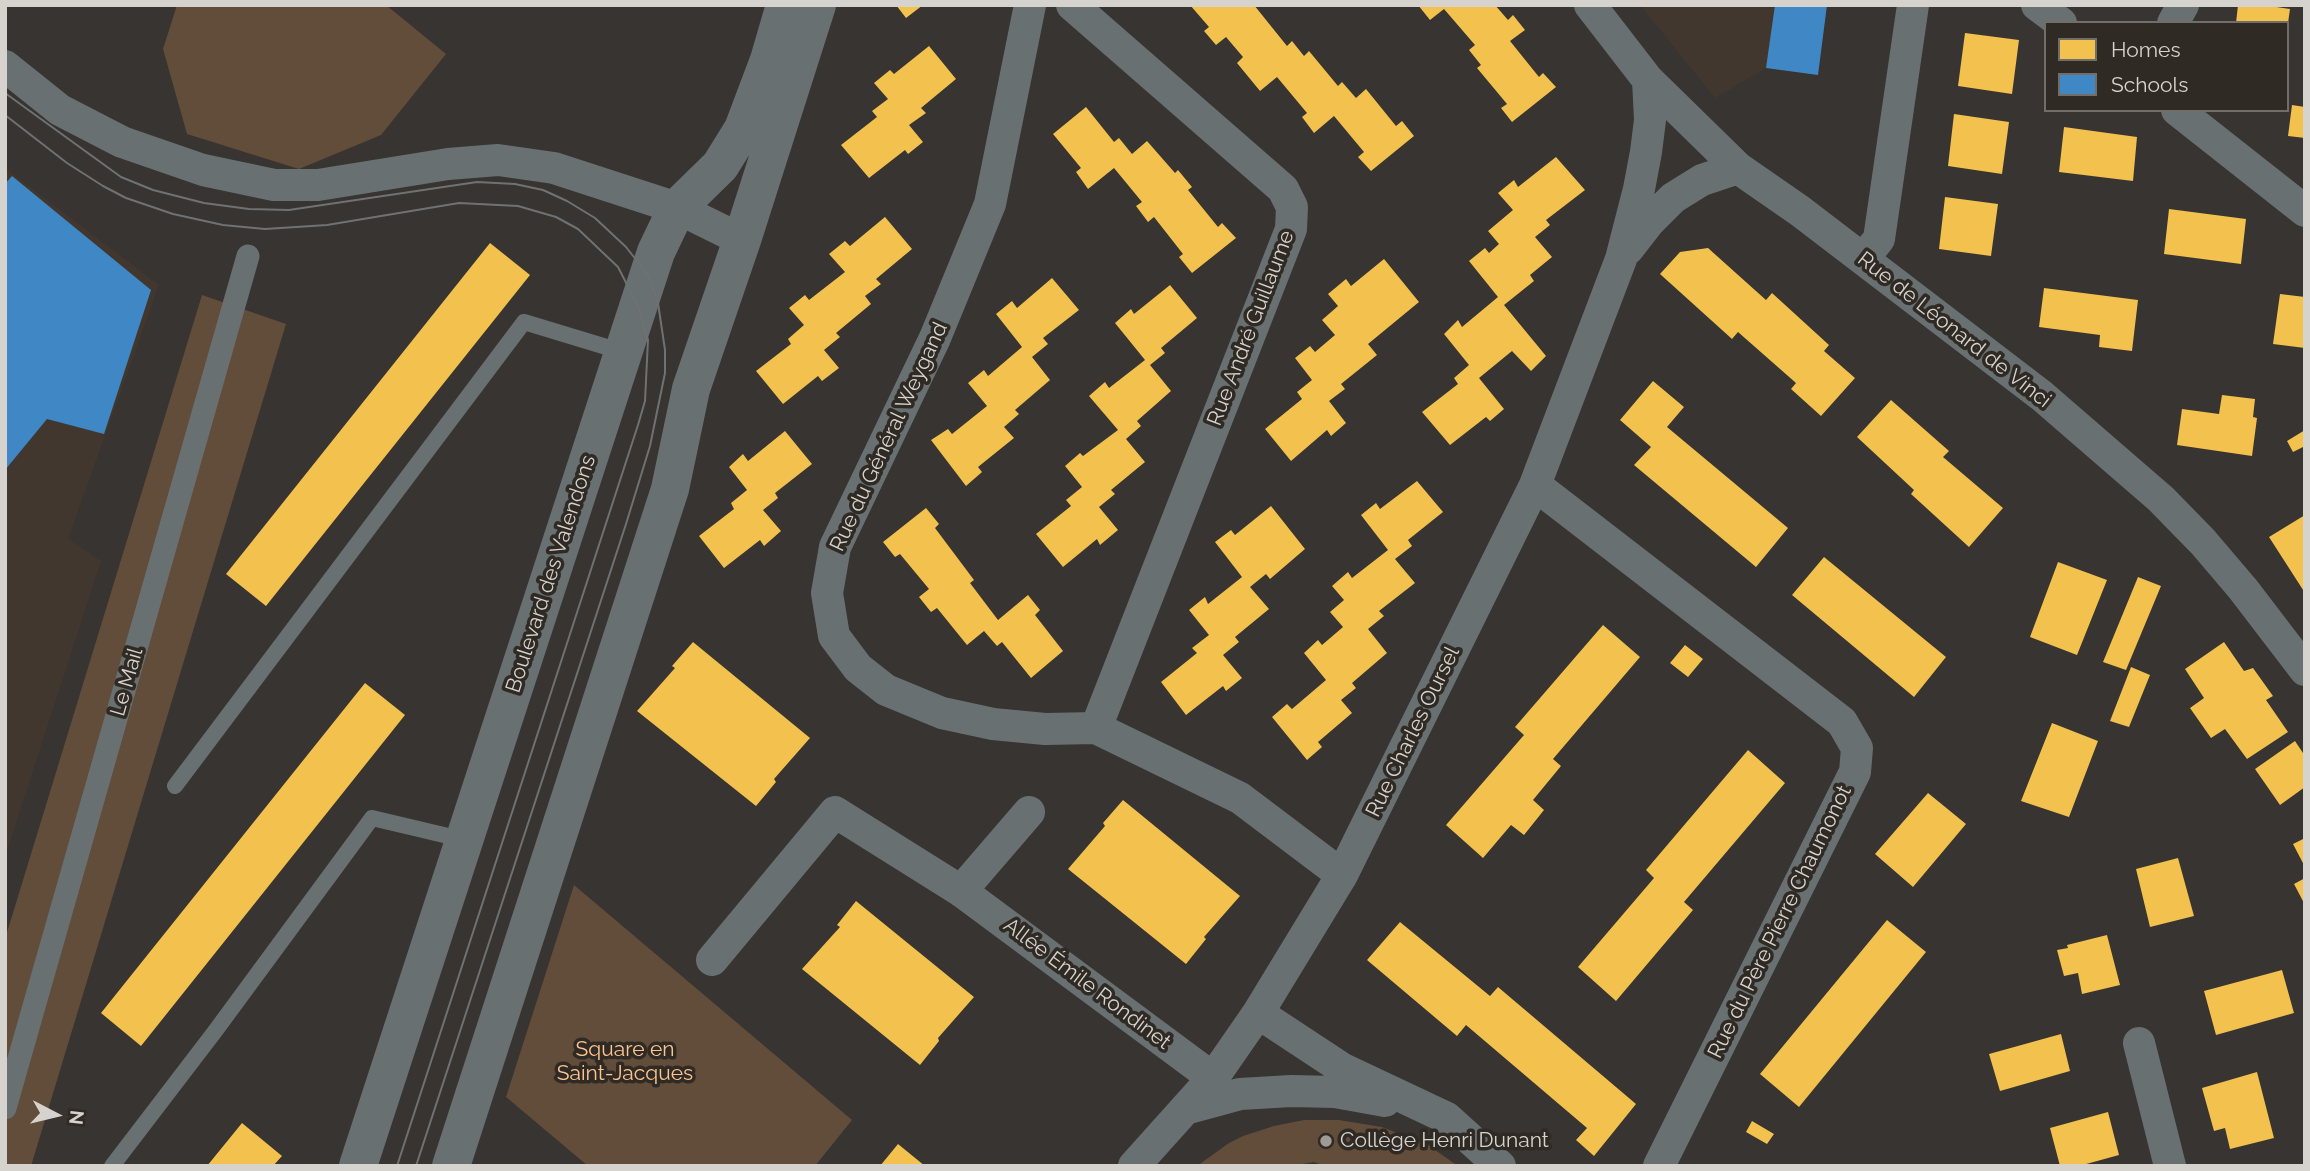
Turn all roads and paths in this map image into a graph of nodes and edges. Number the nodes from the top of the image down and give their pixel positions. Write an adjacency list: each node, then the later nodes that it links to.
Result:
1 (785, 5): 15 (street, Boulevard des Valendons)
2 (817, 5): 17 (street)
3 (1030, 5): 24 (street, Rue du Général Weygand)
4 (1072, 5): 24 (street, Rue André Guillaume)
5 (1590, 5): 12 (street, Rue de Léonard de Vinci)
6 (1913, 5): 20 (street)
7 (2037, 5): 9 (street)
8 (2183, 5): 10 (street)
9 (2058, 21)
10 (2174, 21)
11 (5, 66): 15 (street)
12 (1648, 80): 14 (street, Rue de Léonard de Vinci); 19 (street, Rue Charles Oursel)
13 (2180, 112): 16 (street)
14 (1738, 168): 19 (street, Rue Charles Oursel); 20 (street, Rue de Léonard de Vinci)
15 (677, 208): 17 (street); 21 (street, Boulevard des Valendons)
16 (2305, 211)
17 (742, 240): 39 (street)
18 (248, 256): 34 (street, Le Mail)
19 (1621, 258): 22 (street, Rue Charles Oursel)
20 (1863, 259): 23 (street, Rue de Léonard de Vinci)
21 (623, 352): 25 (lane); 27 (street, Boulevard des Valendons)
22 (1535, 485): 28 (street, Rue Charles Oursel); 42 (street, Rue du Père Pierre Chaumonot)
23 (2305, 670)
24 (1096, 728): 28 (street, Rue du Général Weygand)
25 (175, 786)
26 (1029, 812): 29 (street)
27 (465, 840): 37 (lane); 38 (street, Boulevard des Valendons)
28 (1342, 875): 31 (street, Rue Charles Oursel)
29 (961, 891): 30 (street, Allée Émile Rondinet); 33 (street, Allée Émile Rondinet)
30 (712, 960)
31 (1258, 1013): 33 (street, Rue Charles Oursel); 36 (street)
32 (2139, 1042): 43 (street)
33 (1213, 1078): 35 (street, Rue Charles Oursel)
34 (5, 1108)
35 (1185, 1109): 36 (street); 40 (street, Rue Charles Oursel)
36 (1447, 1118): 41 (street)
37 (112, 1166)
38 (358, 1166)
39 (451, 1166)
40 (1134, 1166)
41 (1500, 1166)
42 (1659, 1166)
43 (2169, 1166)

